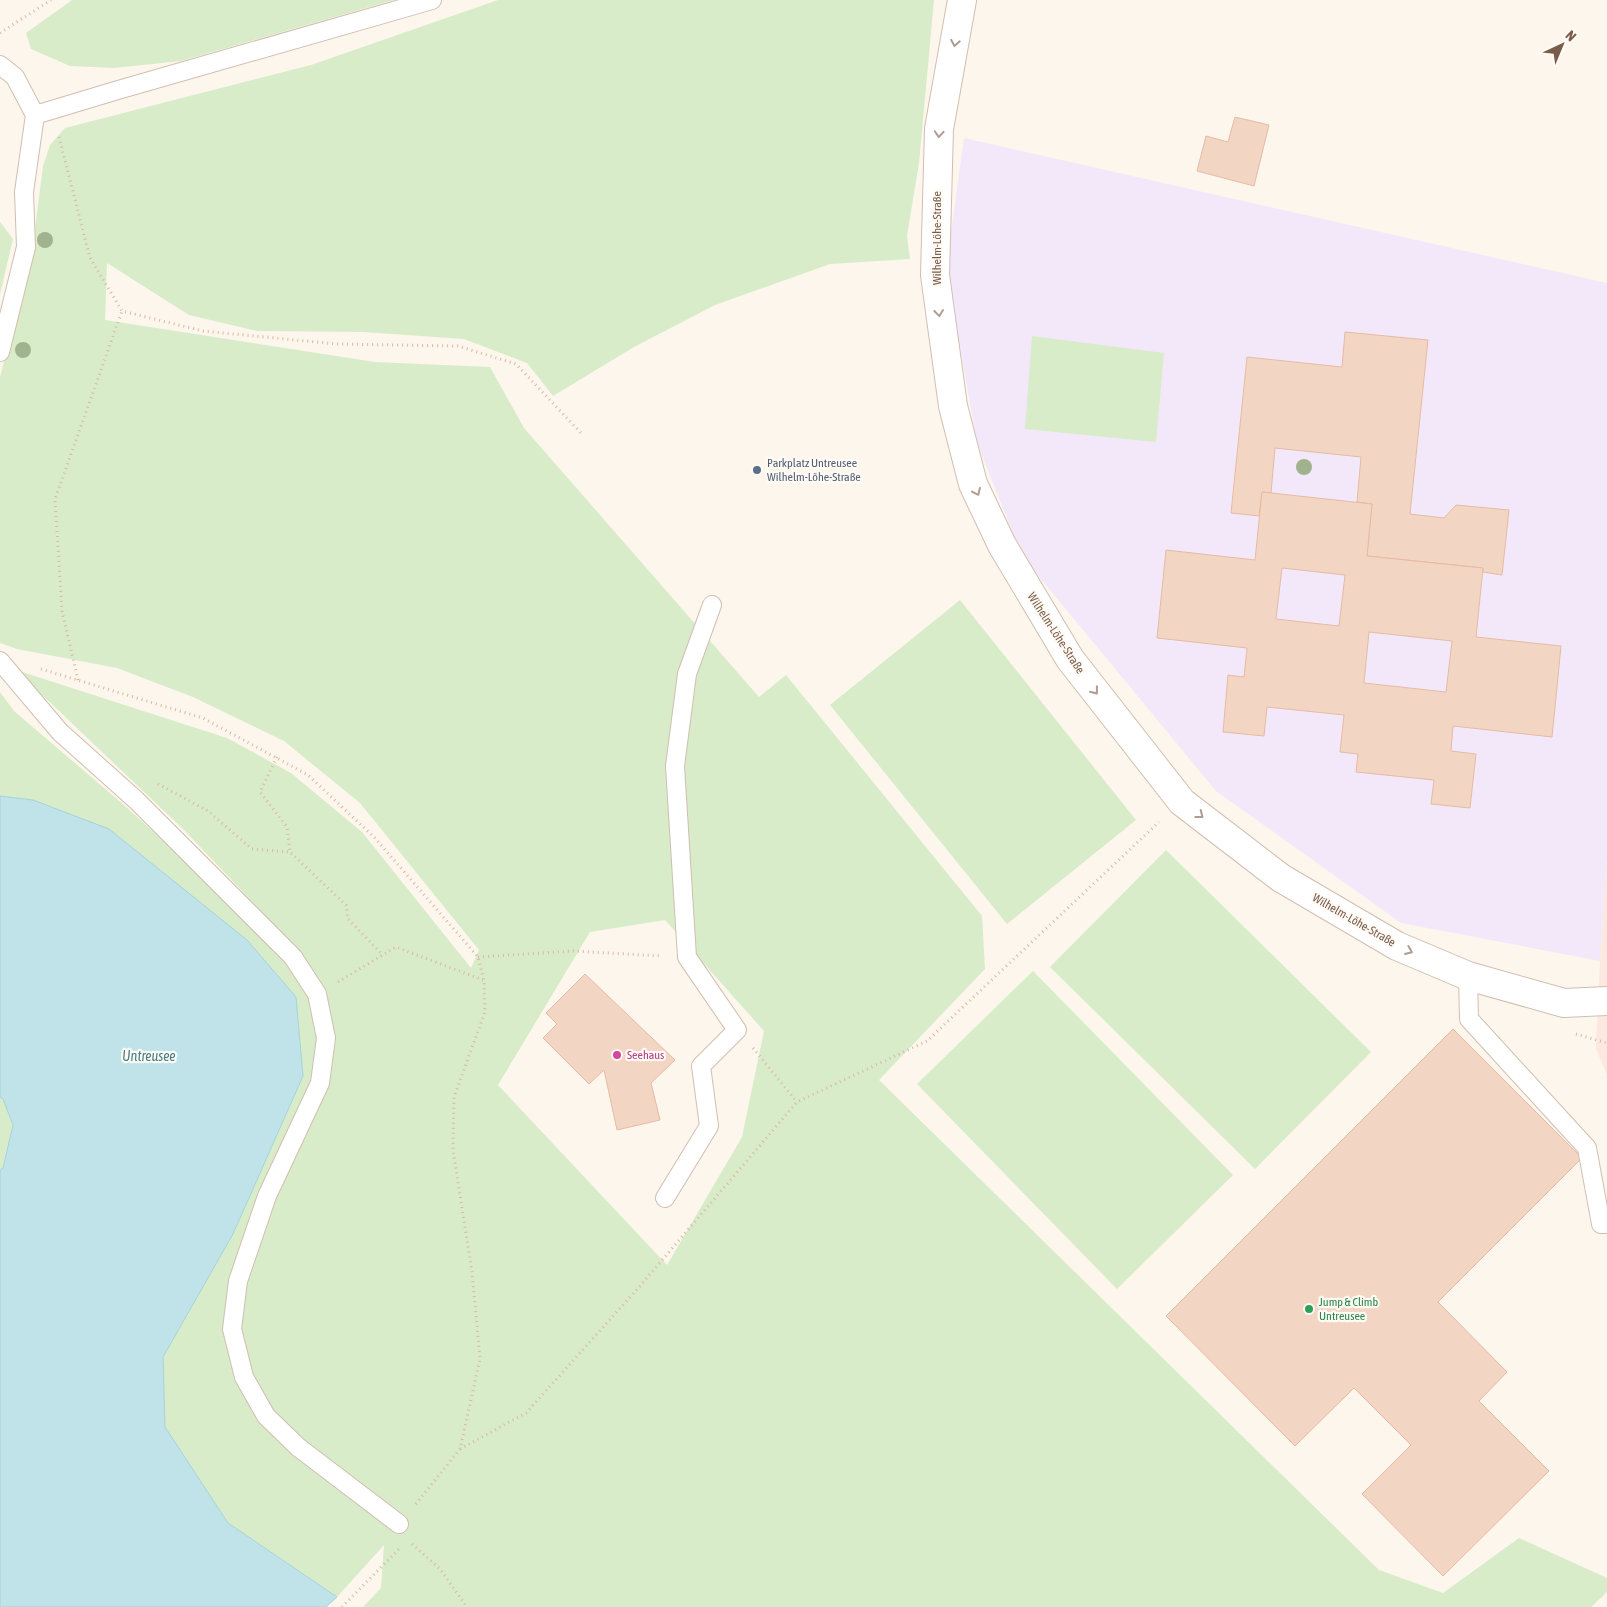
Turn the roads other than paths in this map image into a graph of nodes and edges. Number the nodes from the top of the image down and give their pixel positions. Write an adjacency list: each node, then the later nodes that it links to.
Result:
1 (432, 0): 4 (lane)
2 (962, 0): 8 (street, Wilhelm-Löhe-Straße, one-way to 8)
3 (0, 65): 4 (lane)
4 (35, 115): 5 (lane)
5 (0, 352)
6 (712, 605): 10 (lane)
7 (0, 660): 12 (lane)
8 (1468, 976): 9 (street, Wilhelm-Löhe-Straße); 11 (lane)
9 (1607, 1001)
10 (665, 1198)
11 (1607, 1224)
12 (400, 1524)

